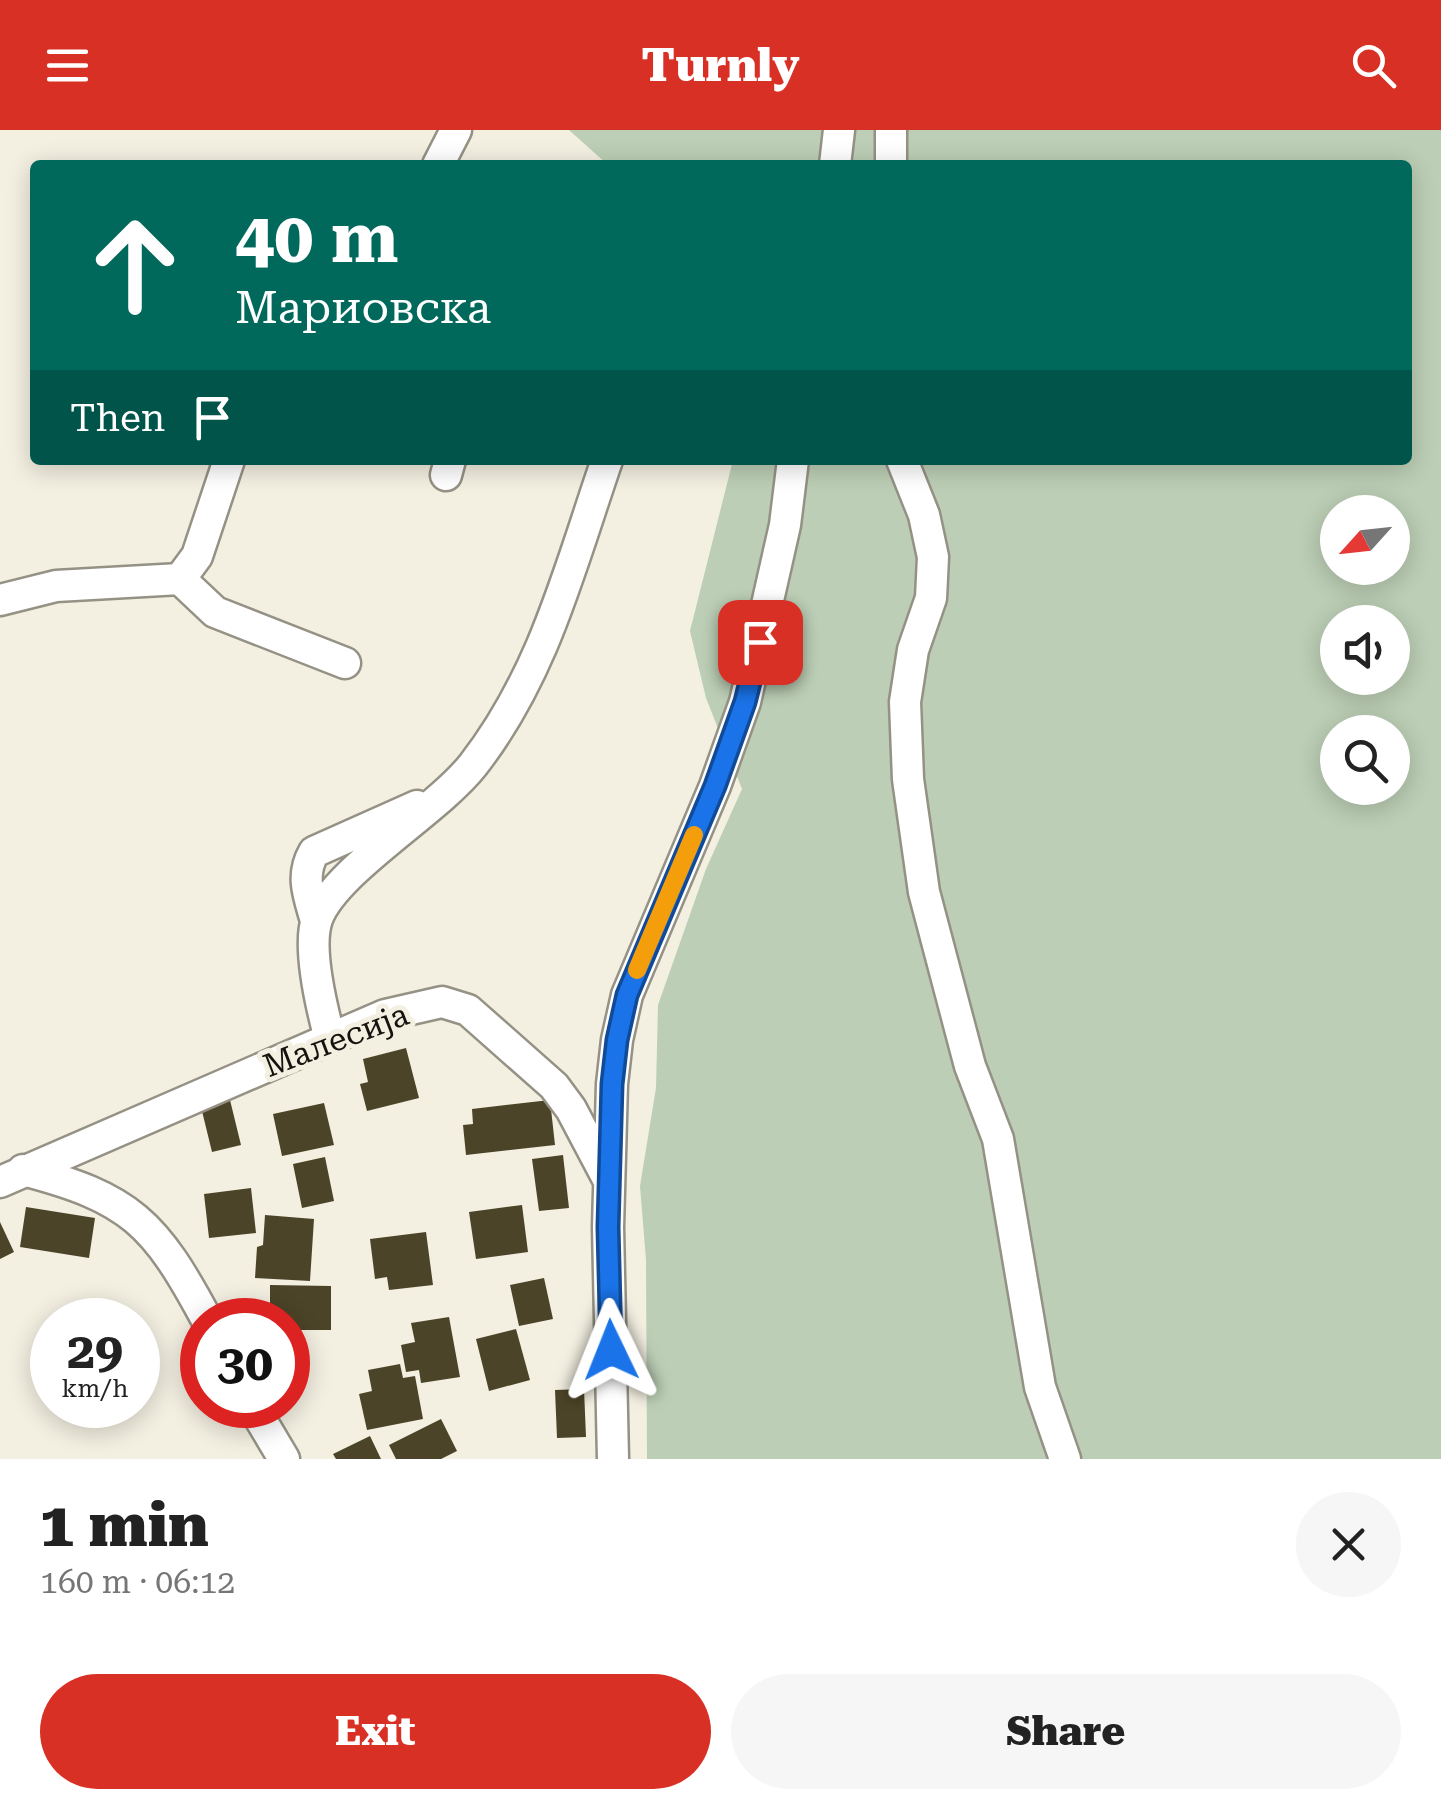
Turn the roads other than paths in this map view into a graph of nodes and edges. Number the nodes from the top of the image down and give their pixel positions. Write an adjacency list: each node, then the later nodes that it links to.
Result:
1 (456, 130): 4 (street)
2 (840, 130): 5 (street)
3 (892, 130): 6 (street)
4 (441, 160)
5 (836, 160)
6 (891, 160)
7 (227, 465): 11 (street)
8 (605, 465): 14 (street)
9 (792, 465): 18 (street)
10 (904, 465): 23 (street)
11 (180, 578): 12 (street); 13 (street)
12 (0, 600)
13 (345, 663)
14 (452, 791): 15 (street); 15 (street)
15 (316, 921): 16 (street)
16 (330, 1039): 17 (street, Малесија); 18 (street, Малесија)
17 (12, 1176): 19 (street)
18 (610, 1181): 22 (street)
19 (194, 1298)
20 (266, 1428): 21 (street)
21 (284, 1459)
22 (613, 1459)
23 (1065, 1459)

